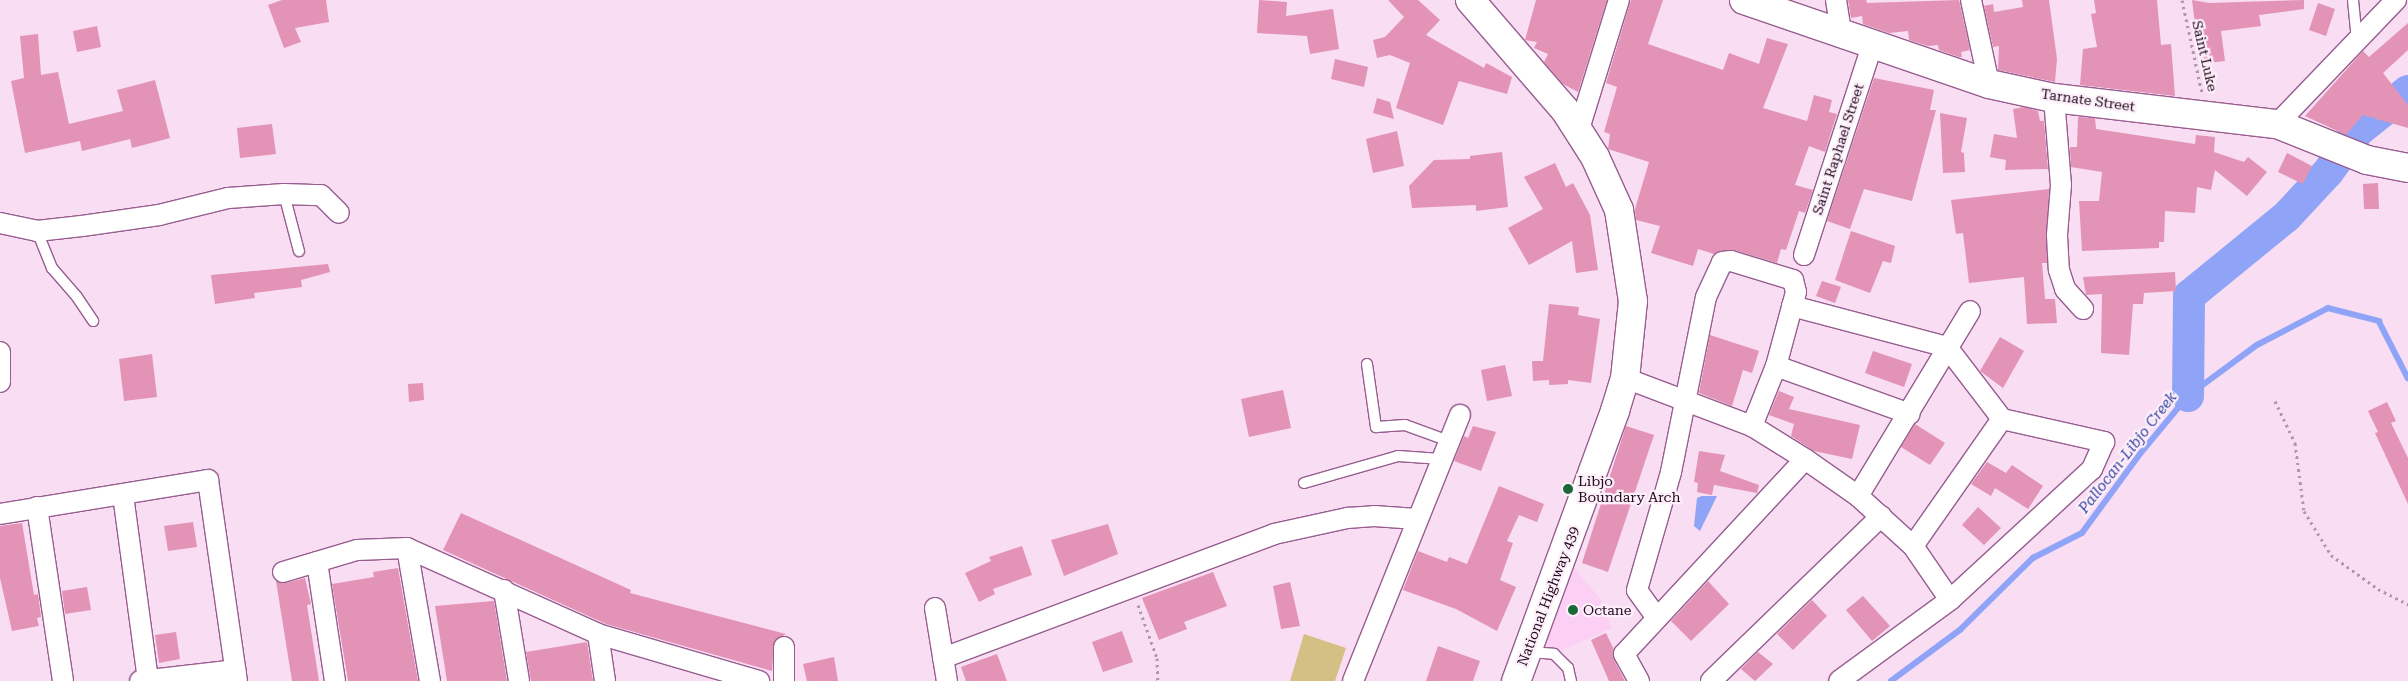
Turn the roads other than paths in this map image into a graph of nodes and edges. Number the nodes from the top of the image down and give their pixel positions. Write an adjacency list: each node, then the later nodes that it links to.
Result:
1 (1470, 0): 14 (main road, National Highway 439)
2 (1619, 0): 14 (street)
3 (1744, 0): 8 (main road, Tarnate Street)
4 (1836, 0): 8 (street)
5 (1971, 0): 11 (street)
6 (2353, 0): 10 (lane)
7 (2396, 0): 10 (street)
8 (1841, 32): 9 (main road, Tarnate Street)
9 (1872, 43): 11 (main road, Tarnate Street); 21 (street, Saint Raphael Street)
10 (2357, 44): 13 (street)
11 (1989, 84): 12 (main road, Tarnate Street)
12 (2054, 98): 13 (main road, Tarnate Street); 23 (street)
13 (2277, 124): 15 (main road, Tarnate Street)
14 (1579, 129): 30 (main road, National Highway 439)
15 (2408, 168)
16 (284, 194): 17 (street); 19 (street); 20 (lane)
17 (339, 213)
18 (0, 223): 19 (street)
19 (37, 231): 25 (lane)
20 (299, 251)
21 (1804, 255)
22 (1792, 306): 26 (street); 29 (street); 32 (street)
23 (2083, 309)
24 (1970, 312): 26 (street)
25 (93, 321)
26 (1947, 346): 33 (street); 35 (street)
27 (0, 352): 31 (street)
28 (1367, 364): 37 (lane)
29 (1776, 366): 33 (street); 36 (street)
30 (1624, 378): 32 (street); 56 (main road, National Highway 439)
31 (0, 382)
32 (1684, 398): 36 (street); 53 (street)
33 (1910, 414): 41 (street)
34 (1460, 415): 37 (street)
35 (2002, 419): 46 (street); 51 (street)
36 (1752, 426): 38 (street)
37 (1445, 450): 39 (lane); 45 (street)
38 (1805, 458): 41 (street); 53 (street)
39 (1304, 483)
40 (123, 494): 42 (street); 59 (street); 61 (street)
41 (1858, 496): 44 (street)
42 (37, 507): 43 (street); 60 (street)
43 (0, 514)
44 (1881, 516): 46 (street); 73 (street)
45 (1416, 519): 57 (street); 69 (street)
46 (1913, 546): 51 (street)
47 (407, 548): 48 (street); 50 (street); 63 (street)
48 (317, 562): 49 (street); 62 (street)
49 (283, 572)
50 (504, 590): 54 (street); 64 (street)
51 (1950, 600): 74 (street)
52 (934, 608): 57 (street)
53 (1657, 618): 72 (street)
54 (598, 634): 58 (street); 65 (street)
55 (784, 647): 67 (street)
56 (1527, 652): 70 (main road, National Highway 439); 71 (lane)
57 (943, 658): 68 (street)
58 (698, 672): 66 (street)
59 (236, 675): 61 (street)
60 (63, 681)
61 (146, 681)
62 (335, 681)
63 (430, 681)
64 (519, 681)
65 (605, 681)
66 (759, 681)
67 (784, 681)
68 (947, 681)
69 (1353, 681)
70 (1516, 681)
71 (1571, 681)
72 (1639, 681)
73 (1711, 681)
74 (1839, 681)

